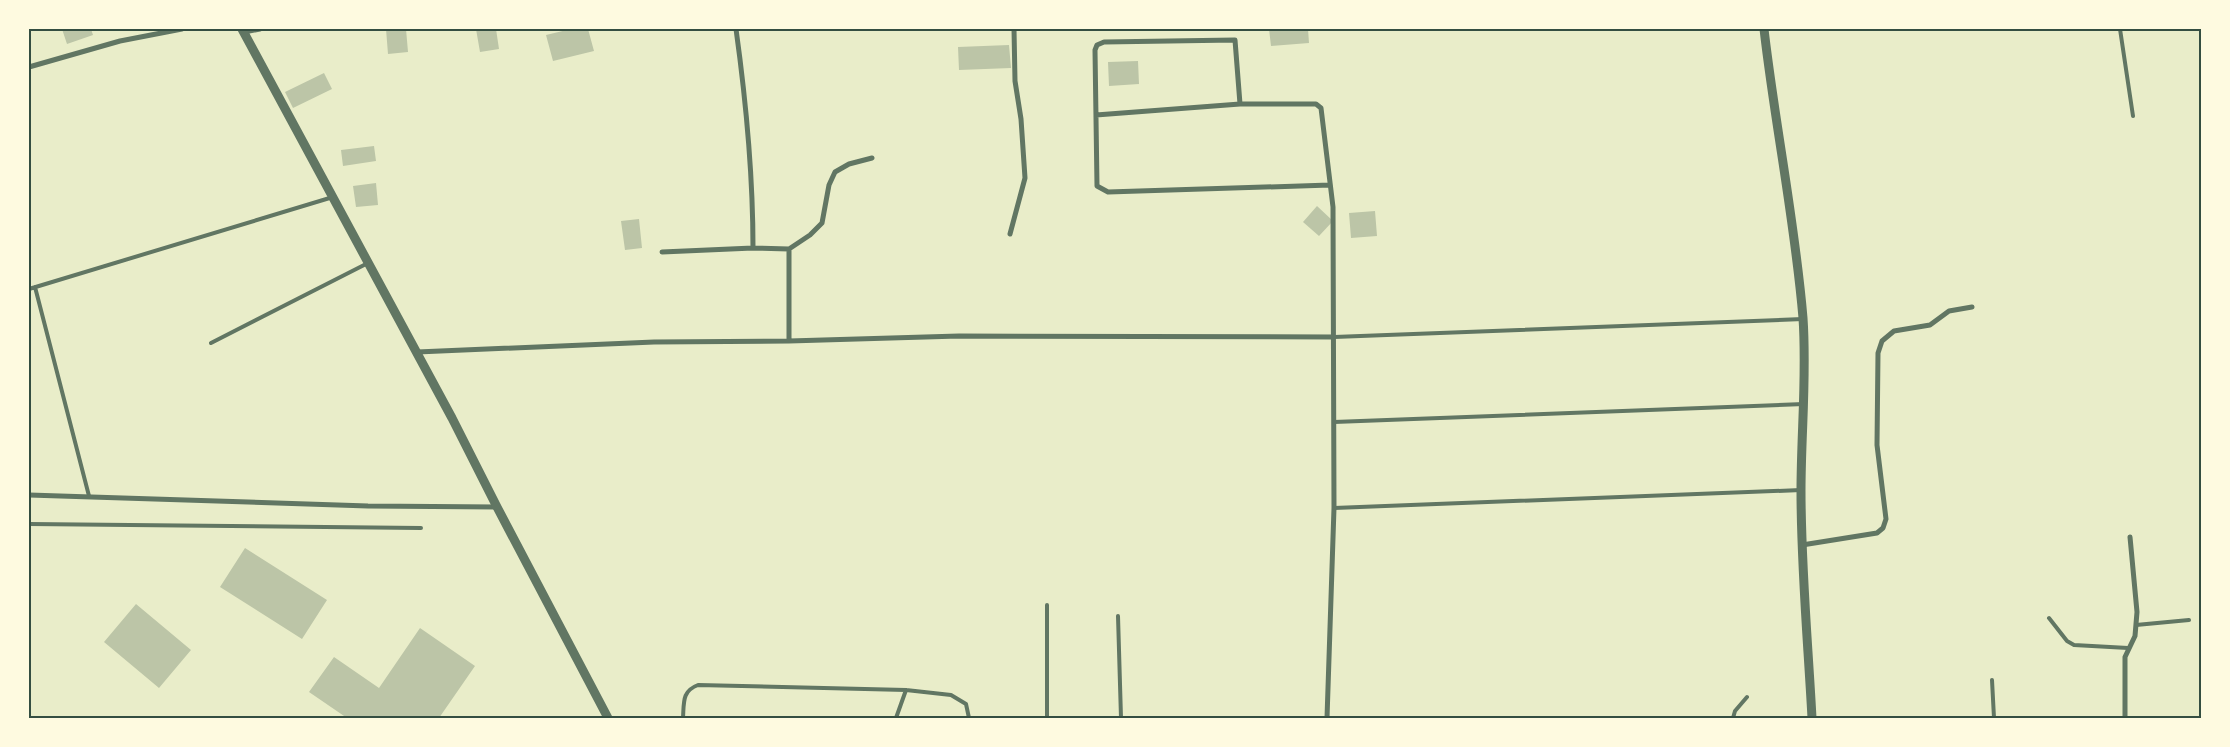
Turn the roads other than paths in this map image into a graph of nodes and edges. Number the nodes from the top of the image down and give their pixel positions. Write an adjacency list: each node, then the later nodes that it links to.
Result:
1 (182, 29): 8 (street)
2 (260, 29): 7 (street)
3 (736, 29): 16 (street)
4 (1014, 29): 15 (street)
5 (1764, 29): 23 (street)
6 (2120, 29): 11 (lane)
7 (243, 30): 14 (street)
8 (29, 67)
9 (1240, 104): 10 (street); 10 (street); 13 (street)
10 (1096, 115): 13 (street)
11 (2133, 116)
12 (872, 158): 17 (street)
13 (1330, 185): 24 (street)
14 (333, 197): 19 (street); 20 (lane)
15 (1010, 234)
16 (753, 248): 17 (street); 18 (street)
17 (788, 249): 25 (street)
18 (662, 252)
19 (368, 263): 26 (lane); 27 (street)
20 (35, 287): 21 (lane); 32 (lane)
21 (29, 289)
22 (1972, 307): 38 (street)
23 (1803, 319): 24 (lane); 28 (street)
24 (1334, 337): 25 (street); 29 (street)
25 (789, 342): 27 (street)
26 (211, 343)
27 (417, 352): 33 (street)
28 (1805, 404): 29 (lane); 30 (street)
29 (1334, 422): 34 (street)
30 (1801, 490): 34 (lane); 38 (street)
31 (29, 495): 32 (street)
32 (89, 496): 33 (street)
33 (497, 507): 48 (street)
34 (1334, 508): 54 (street)
35 (29, 524): 36 (lane)
36 (421, 528)
37 (2130, 537): 43 (street)
38 (1802, 546): 56 (street)
39 (1047, 604): 52 (lane)
40 (1118, 616): 53 (lane)
41 (2049, 618): 44 (lane)
42 (2189, 620): 43 (lane)
43 (2136, 625): 44 (street)
44 (2128, 648): 58 (street)
45 (1992, 680): 57 (lane)
46 (906, 690): 49 (lane); 50 (lane); 51 (lane)
47 (1747, 697): 55 (lane)
48 (608, 718)
49 (683, 718)
50 (896, 718)
51 (969, 718)
52 (1047, 718)
53 (1121, 718)
54 (1327, 718)
55 (1733, 718)
56 (1812, 718)
57 (1994, 718)
58 (2125, 718)

